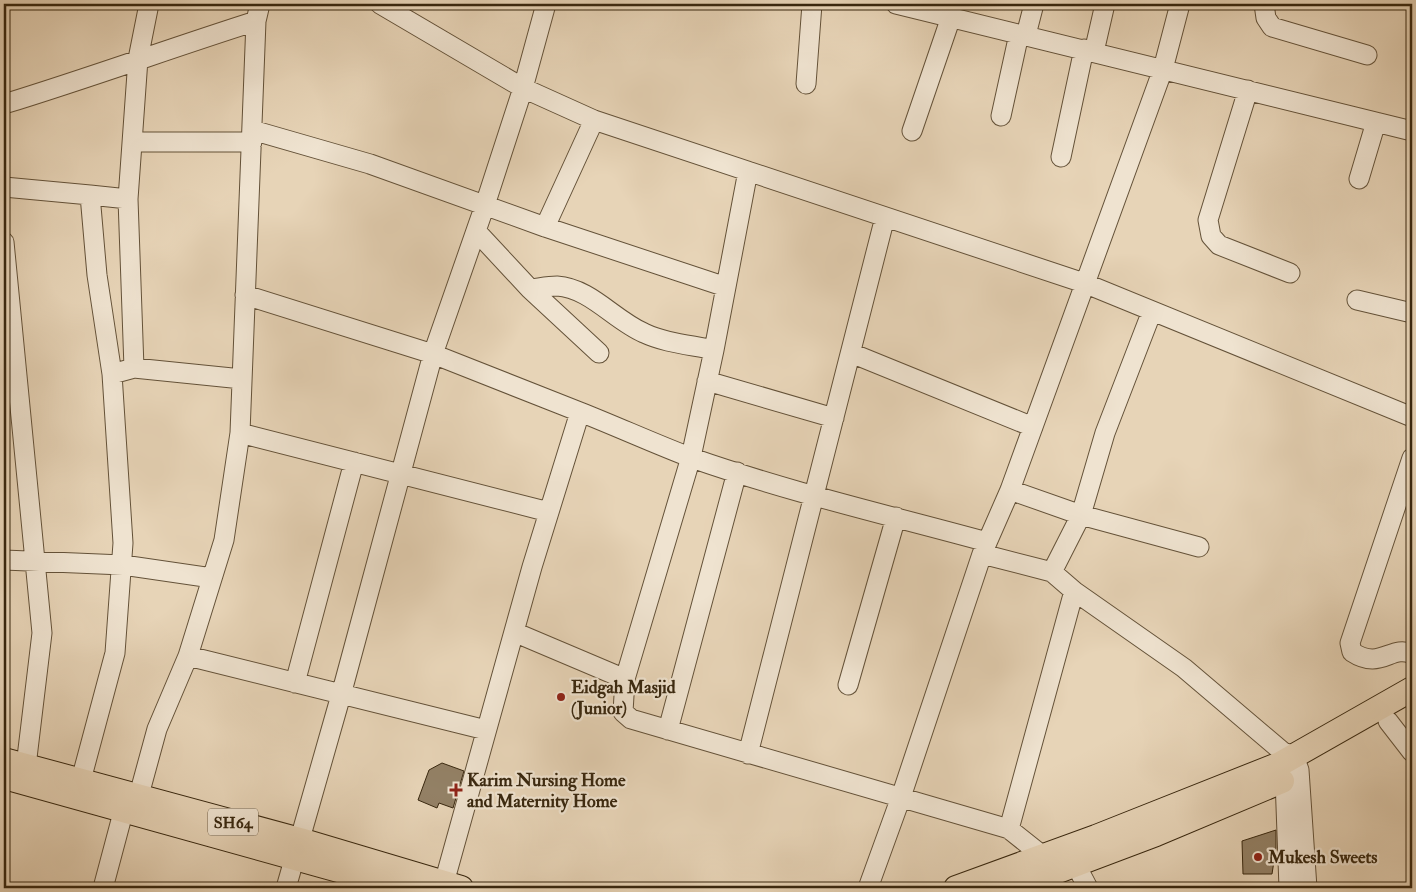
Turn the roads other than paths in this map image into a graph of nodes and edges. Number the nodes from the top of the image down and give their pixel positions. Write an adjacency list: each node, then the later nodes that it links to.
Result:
1 (149, 4): 15 (street)
2 (380, 4): 18 (street)
3 (546, 4): 18 (street)
4 (812, 4): 17 (street)
5 (896, 4): 11 (street)
6 (1034, 4): 12 (street)
7 (1105, 4): 13 (street)
8 (1180, 4): 16 (street)
9 (1264, 4): 14 (street)
10 (258, 13): 15 (street); 26 (street)
11 (951, 17): 12 (street); 24 (street)
12 (1023, 34): 13 (street); 21 (street)
13 (1089, 51): 16 (street); 28 (street)
14 (1367, 55)
15 (138, 59): 20 (street); 27 (street)
16 (1163, 69): 19 (street); 40 (street)
17 (806, 84)
18 (523, 88): 22 (street); 34 (street)
19 (1248, 90): 23 (street); 39 (street)
20 (4, 104)
21 (1001, 116)
22 (594, 120): 29 (street); 36 (street)
23 (1376, 122): 25 (street); 30 (street)
24 (912, 131)
25 (1412, 131)
26 (252, 136): 27 (street); 34 (street); 43 (street)
27 (132, 142): 33 (street)
28 (1061, 157)
29 (748, 171): 35 (street); 41 (street)
30 (1359, 179)
31 (4, 188): 32 (street)
32 (90, 195): 33 (street); 52 (street)
33 (128, 200): 51 (street)
34 (485, 205): 36 (street); 37 (street)
35 (885, 217): 40 (street); 49 (street)
36 (545, 227): 41 (street)
37 (476, 231): 42 (street); 50 (street)
38 (4, 242): 73 (street)
39 (1290, 274)
40 (1084, 283): 45 (street); 58 (street)
41 (726, 287): 47 (street)
42 (530, 290): 47 (street); 48 (street)
43 (245, 294): 50 (street); 53 (street)
44 (1357, 300): 46 (street)
45 (1152, 311): 56 (street); 68 (street)
46 (1412, 313)
47 (714, 350): 54 (street)
48 (599, 353)
49 (851, 353): 57 (street); 58 (street)
50 (433, 354): 55 (street); 64 (street)
51 (134, 368): 52 (street); 53 (street)
52 (112, 374): 74 (street)
53 (242, 379): 59 (street)
54 (707, 381): 57 (street); 60 (street)
55 (580, 412): 60 (street); 67 (street)
56 (1412, 417)
57 (834, 418): 66 (street)
58 (1033, 427): 65 (street)
59 (240, 433): 62 (street); 76 (street)
60 (691, 457): 63 (street); 81 (street)
61 (1412, 458): 79 (street)
62 (354, 462): 64 (street); 82 (street)
63 (737, 472): 66 (street); 89 (street)
64 (400, 474): 67 (street); 85 (street)
65 (1010, 490): 68 (street); 71 (street)
66 (814, 497): 69 (street); 91 (street)
67 (549, 512): 78 (street)
68 (1081, 514): 70 (street); 75 (street)
69 (896, 517): 71 (street); 83 (street)
70 (1198, 547)
71 (985, 548): 75 (street); 96 (street)
72 (4, 560): 73 (street)
73 (36, 563): 74 (street); 92 (street)
74 (123, 566): 76 (street); 95 (street)
75 (1052, 572): 77 (street)
76 (212, 578): 80 (street)
77 (1074, 591): 93 (street); 98 (street)
78 (514, 632): 81 (street); 88 (street)
79 (1412, 654)
80 (188, 656): 82 (street); 97 (street)
81 (625, 679): 89 (street)
82 (295, 683): 85 (street)
83 (848, 685)
84 (1412, 689): 93 (main road)
85 (342, 694): 88 (street); 99 (street)
86 (1412, 707): 87 (main road)
87 (1388, 721): 90 (street); 93 (main road)
88 (486, 730): 102 (street)
89 (668, 730): 91 (street)
90 (1412, 752)
91 (748, 754): 96 (street)
92 (15, 763): 95 (main road, SH64)
93 (1288, 764): 100 (main road); 101 (main road); 110 (street); 111 (street)
94 (4, 777): 97 (main road, SH64)
95 (81, 780): 97 (main road, SH64)
96 (901, 797): 98 (street); 106 (street)
97 (131, 802): 99 (main road, SH64); 103 (street)
98 (1009, 829): 100 (street)
99 (297, 848): 102 (main road, SH64); 104 (street); 105 (main road, SH64)
100 (1044, 857): 107 (main road)
101 (1076, 865): 108 (main road); 109 (street)
102 (453, 886)
103 (103, 888)
104 (286, 888)
105 (404, 888)
106 (868, 888)
107 (956, 888)
108 (1014, 888)
109 (1088, 888)
110 (1289, 888)
111 (1307, 888)

